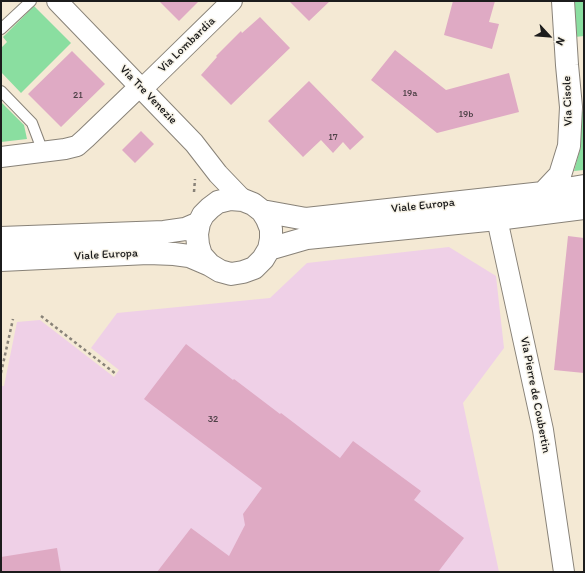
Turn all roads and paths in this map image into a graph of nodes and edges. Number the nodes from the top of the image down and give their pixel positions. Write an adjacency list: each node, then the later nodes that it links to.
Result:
1 (30, 1): 5 (lane)
2 (57, 1): 6 (street, Via Tre Venezie)
3 (232, 1): 6 (street, Via Lombardia)
4 (563, 1): 12 (main road, Via Cisole)
5 (1, 30)
6 (141, 87): 8 (street, Via Lombardia); 9 (street, Via Tre Venezie)
7 (1, 91): 8 (lane)
8 (43, 152): 10 (street, Via Lombardia)
9 (205, 156): 13 (street); 14 (street, Via Tre Venezie)
10 (1, 157)
11 (584, 186): 12 (main road, Viale Europa)
12 (543, 193): 16 (main road, Viale Europa)
13 (243, 200): 14 (main road); 16 (main road, Viale Europa)
14 (218, 202): 18 (main road)
15 (584, 208): 17 (main road, Viale Europa)
16 (262, 211): 20 (main road)
17 (497, 219): 20 (main road, Viale Europa); 27 (street, Via Pierre de Coubertin)
18 (199, 223): 19 (main road, Viale Europa); 22 (main road)
19 (1, 238)
20 (269, 249): 22 (main road, Viale Europa)
21 (1, 260): 22 (main road, Viale Europa)
22 (210, 265)
23 (41, 316): 26 (path)
24 (13, 319): 25 (path)
25 (1, 373)
26 (116, 374)
27 (564, 572)

